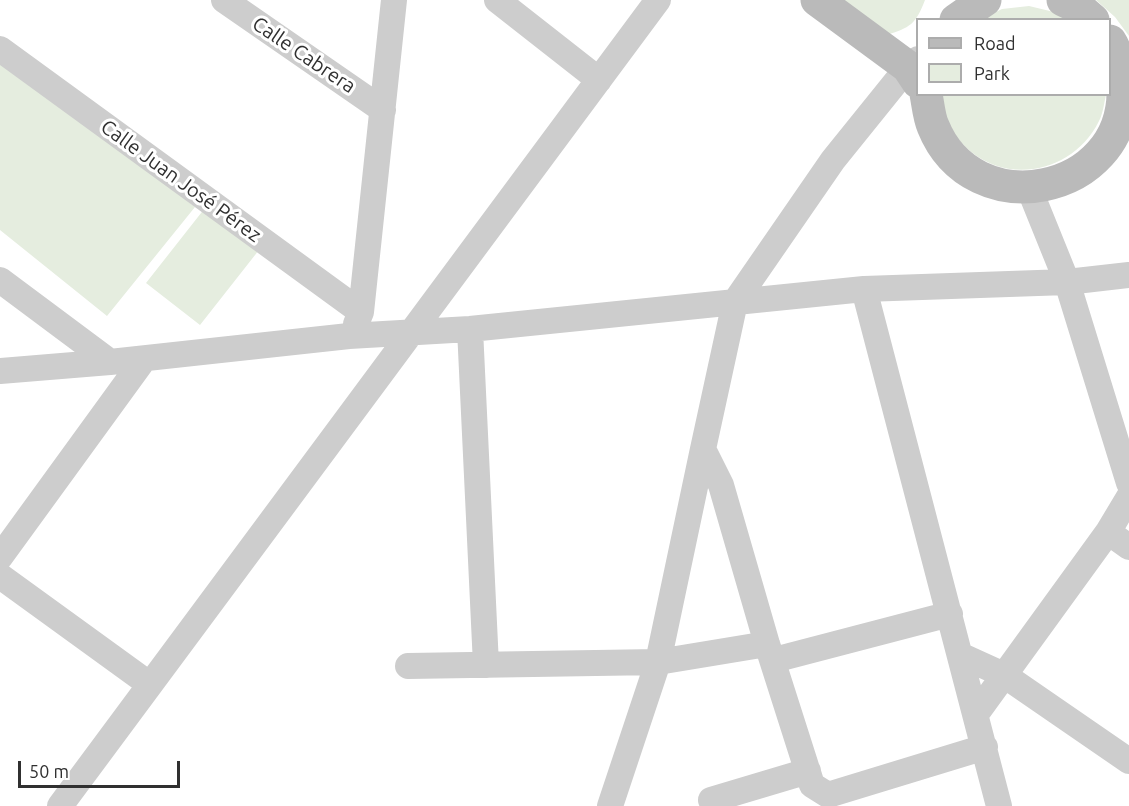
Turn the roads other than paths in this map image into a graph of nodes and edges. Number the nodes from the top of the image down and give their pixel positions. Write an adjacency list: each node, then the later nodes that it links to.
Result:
1 (224, 0): 15 (street, Calle Cabrera)
2 (394, 0): 15 (street)
3 (497, 0): 11 (street)
4 (658, 0): 11 (street)
5 (817, 0): 10 (street)
6 (1063, 0): 7 (street)
7 (1091, 18)
8 (1111, 42): 14 (street)
9 (0, 49): 22 (street, Calle Juan José Pérez)
10 (916, 79)
11 (599, 80): 24 (street)
12 (916, 86): 21 (street)
13 (924, 96): 16 (street)
14 (1126, 101): 16 (street)
15 (383, 110): 22 (street)
16 (1029, 188): 19 (street)
17 (1129, 275): 19 (street)
18 (0, 280): 27 (street)
19 (1067, 282): 20 (street); 30 (street)
20 (864, 289): 21 (street); 36 (street)
21 (735, 302): 23 (street); 29 (street)
22 (361, 312): 25 (street)
23 (470, 329): 24 (street); 40 (street)
24 (410, 334): 25 (street); 43 (street)
25 (350, 336): 26 (street)
26 (144, 359): 27 (street); 34 (street)
27 (110, 362): 28 (street)
28 (0, 371)
29 (703, 449): 37 (street); 39 (street)
30 (1129, 483)
31 (1129, 497): 32 (street)
32 (1108, 532): 33 (street); 42 (street)
33 (1129, 547)
34 (0, 557)
35 (0, 576): 43 (street)
36 (950, 614): 37 (street); 38 (street)
37 (771, 652): 39 (street); 47 (street)
38 (960, 656): 42 (street); 44 (street)
39 (658, 662): 40 (street); 50 (street)
40 (486, 665): 41 (street)
41 (408, 666)
42 (1004, 675): 44 (street); 46 (street)
43 (149, 684): 49 (street)
44 (976, 714): 45 (street)
45 (985, 747): 47 (street); 51 (street)
46 (1129, 761)
47 (808, 771): 48 (street)
48 (711, 800)
49 (60, 806)
50 (610, 806)
51 (999, 806)

